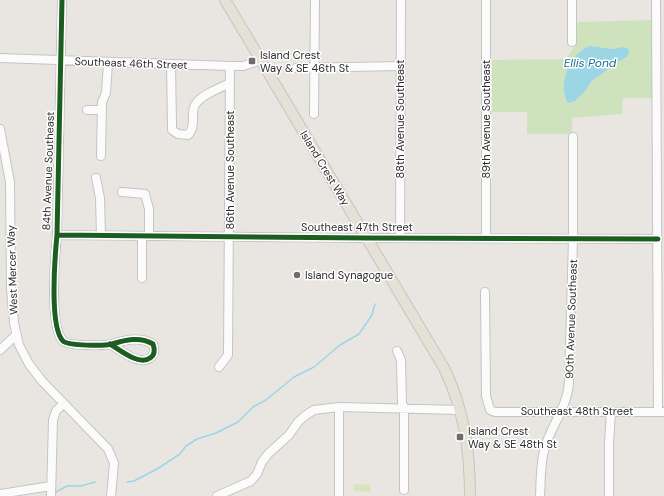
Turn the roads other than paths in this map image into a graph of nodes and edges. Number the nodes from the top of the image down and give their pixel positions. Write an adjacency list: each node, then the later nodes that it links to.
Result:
1 (62, 0): 10 (street, 84th Avenue Southeast)
2 (225, 0): 11 (main road, Island Crest Way)
3 (315, 0): 17 (street)
4 (401, 0): 15 (street, 88th Avenue Southeast)
5 (486, 0): 36 (street, 89th Avenue Southeast)
6 (572, 0): 8 (street)
7 (656, 0): 16 (street)
8 (572, 42)
9 (0, 58): 10 (street, Southeast 46th Street)
10 (61, 60): 12 (street, Southeast 46th Street); 30 (street, 84th Avenue Southeast)
11 (261, 60): 14 (street, Southeast 46th Street); 34 (main road, Island Crest Way)
12 (108, 62): 13 (street, Southeast 46th Street); 21 (street)
13 (171, 65): 14 (street, Southeast 46th Street); 19 (street)
14 (230, 66): 19 (street, 86th Avenue Southeast)
15 (400, 66): 17 (street); 35 (street, 88th Avenue Southeast)
16 (661, 66): 38 (street)
17 (315, 67): 18 (street); 22 (street)
18 (296, 68)
19 (230, 83): 33 (street, 86th Avenue Southeast)
20 (87, 110): 21 (street)
21 (102, 110): 24 (street)
22 (314, 114)
23 (0, 129): 41 (street, West Mercer Way)
24 (102, 130): 25 (street); 27 (street)
25 (94, 134)
26 (573, 137): 37 (street, 90th Avenue Southeast)
27 (101, 156)
28 (96, 178): 31 (street)
29 (122, 192): 32 (street)
30 (57, 235): 31 (street, Southeast 47th Street); 42 (street, 84th Avenue Southeast)
31 (101, 235): 32 (street, Southeast 47th Street)
32 (146, 236): 33 (street, Southeast 47th Street); 39 (street)
33 (230, 236): 34 (street, Southeast 47th Street); 45 (street, 86th Avenue Southeast)
34 (367, 238): 35 (street, Southeast 47th Street); 49 (main road, Island Crest Way)
35 (400, 238): 36 (street, Southeast 47th Street)
36 (486, 238): 37 (street, Southeast 47th Street)
37 (573, 239): 38 (street, Southeast 47th Street); 51 (street, 90th Avenue Southeast)
38 (658, 239): 52 (street)
39 (142, 278)
40 (485, 292): 51 (street, Southeast 48th Street)
41 (16, 335): 43 (street); 46 (street, West Mercer Way)
42 (110, 344): 42 (street)
43 (0, 350)
44 (397, 351): 48 (street)
45 (219, 367)
46 (63, 404): 53 (street); 57 (street, West Mercer Way)
47 (339, 407): 48 (street); 58 (street); 59 (street)
48 (404, 408): 49 (street); 54 (street)
49 (460, 410): 60 (main road, Island Crest Way)
50 (611, 411): 51 (street, Southeast 48th Street); 52 (street, Southeast 48th Street); 62 (street)
51 (561, 412): 61 (street, 90th Avenue Southeast)
52 (661, 412)
53 (51, 486): 55 (street); 56 (street)
54 (404, 490)
55 (0, 494)
56 (52, 496)
57 (111, 496)
58 (217, 496)
59 (338, 496)
60 (470, 496)
61 (540, 496)
62 (608, 496)

